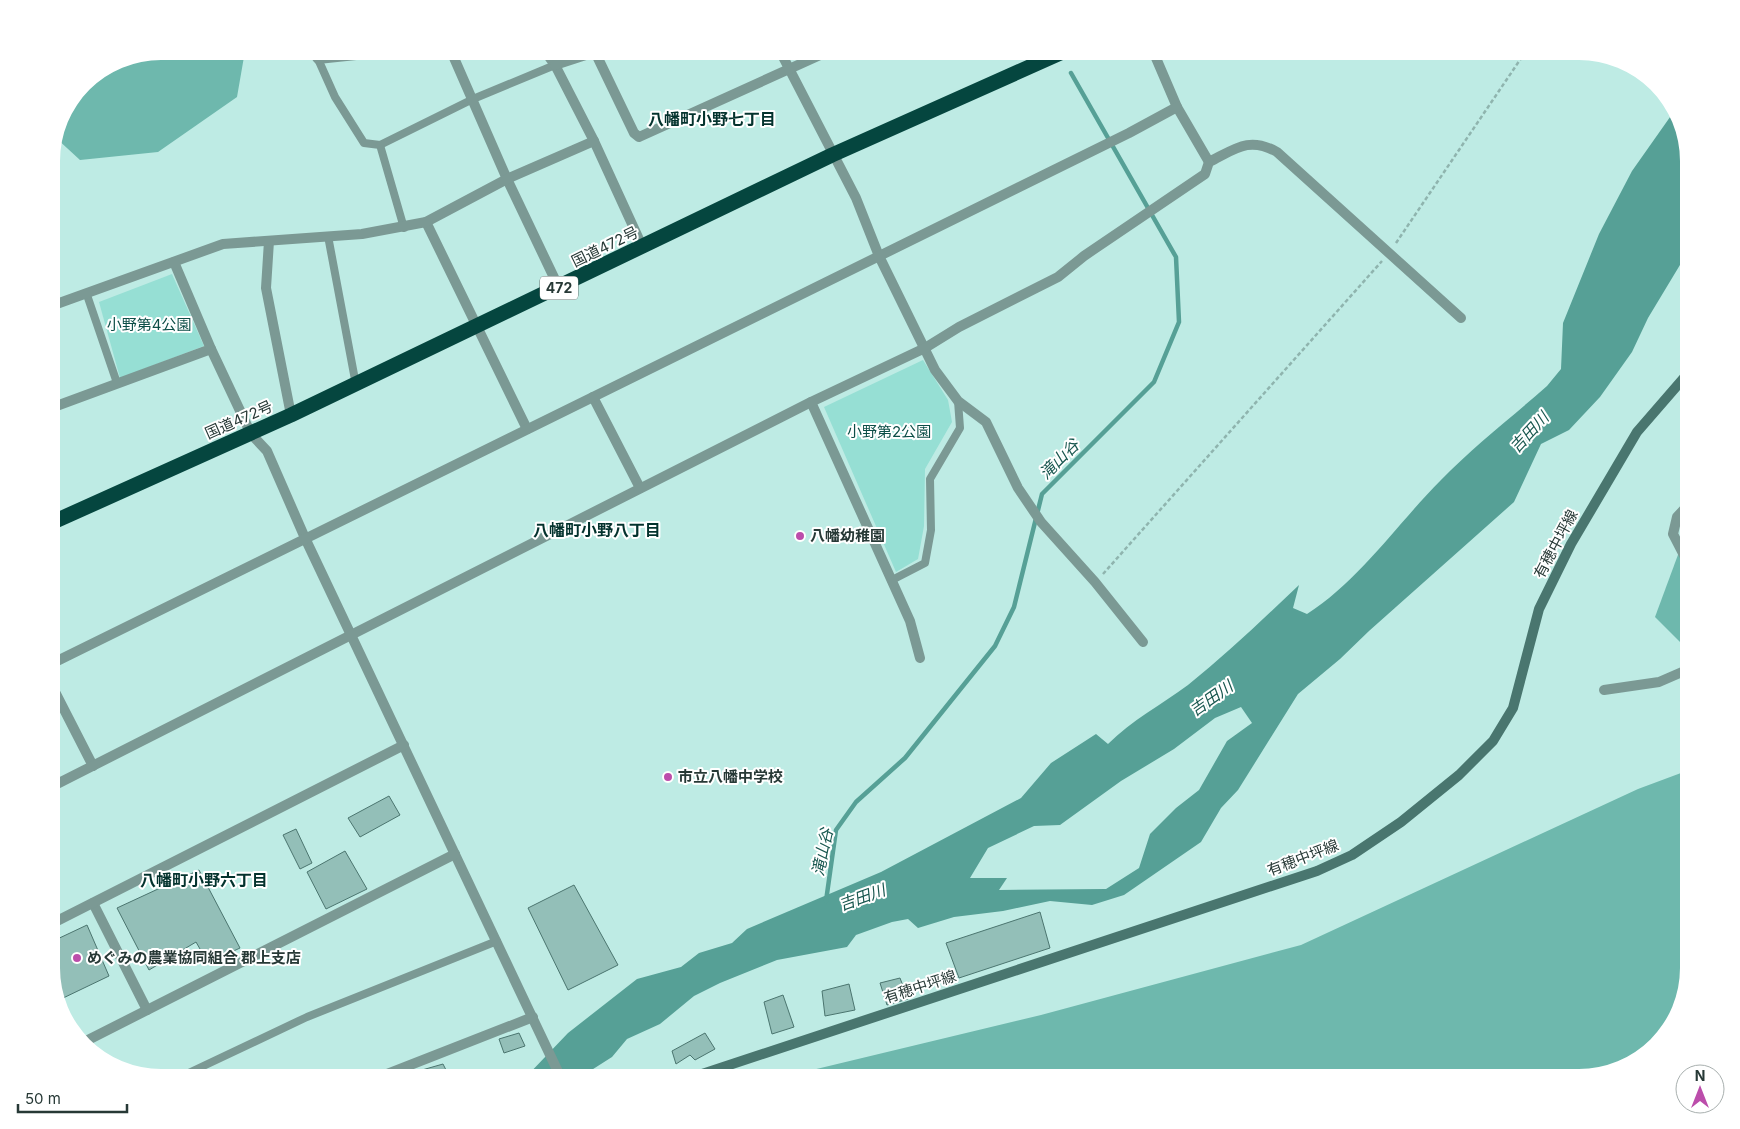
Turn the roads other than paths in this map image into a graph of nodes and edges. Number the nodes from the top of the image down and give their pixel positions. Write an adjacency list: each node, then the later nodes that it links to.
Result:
1 (318, 60): 15 (lane)
2 (455, 60): 12 (street)
3 (551, 60): 10 (street)
4 (571, 60): 10 (street)
5 (600, 60): 11 (street)
6 (784, 60): 11 (street)
7 (810, 60): 11 (street)
8 (1045, 60): 16 (highway, 国道472号 / 472)
9 (1157, 60): 13 (street)
10 (555, 65): 12 (lane); 14 (street)
11 (789, 70): 16 (street)
12 (473, 99): 15 (lane); 18 (street)
13 (1177, 107): 17 (street); 24 (street)
14 (594, 141): 18 (street); 23 (street)
15 (380, 145): 20 (lane)
16 (832, 155): 23 (highway, 国道472号 / 472); 24 (street)
17 (1209, 162): 29 (street); 31 (street)
18 (507, 179): 19 (street); 26 (street)
19 (426, 222): 20 (street); 30 (street)
20 (404, 228): 21 (street)
21 (328, 236): 22 (street); 35 (lane)
22 (269, 242): 25 (street); 40 (street)
23 (643, 248): 26 (highway, 国道472号 / 472)
24 (879, 256): 31 (street); 36 (street)
25 (174, 262): 27 (street); 32 (street)
26 (559, 288): 30 (highway, 国道472号 / 472)
27 (87, 294): 28 (street); 34 (lane)
28 (60, 303)
29 (1460, 318)
30 (476, 328): 35 (highway, 国道472号 / 472); 41 (street)
31 (925, 348): 37 (street); 38 (street)
32 (212, 349): 34 (street); 42 (street)
33 (1680, 382): 69 (main road, 有穂中坪線)
34 (118, 383): 39 (street)
35 (356, 385): 40 (highway, 国道472号 / 472)
36 (593, 397): 41 (street); 43 (street)
37 (958, 401): 48 (lane); 50 (street)
38 (811, 402): 43 (street); 48 (street)
39 (60, 405)
40 (291, 415): 42 (highway, 国道472号 / 472)
41 (527, 429): 46 (street)
42 (251, 434): 45 (highway, 国道472号 / 472); 46 (street)
43 (640, 488): 49 (street)
44 (1680, 514): 47 (street)
45 (60, 519)
46 (305, 538): 49 (street); 52 (street)
47 (1680, 548)
48 (892, 580): 51 (street)
49 (351, 635): 56 (street); 57 (street)
50 (1143, 642)
51 (920, 658)
52 (60, 660)
53 (1680, 673): 54 (street)
54 (1604, 690)
55 (60, 700): 57 (street)
56 (404, 745): 59 (street); 60 (street)
57 (93, 766): 58 (street)
58 (60, 782)
59 (456, 854): 62 (street); 63 (street)
60 (93, 903): 61 (street); 63 (street)
61 (60, 920)
62 (497, 941): 64 (street); 66 (lane)
63 (147, 1010): 65 (street)
64 (533, 1017): 67 (street); 68 (street)
65 (90, 1039)
66 (197, 1069)
67 (400, 1069)
68 (556, 1069)
69 (717, 1069)

